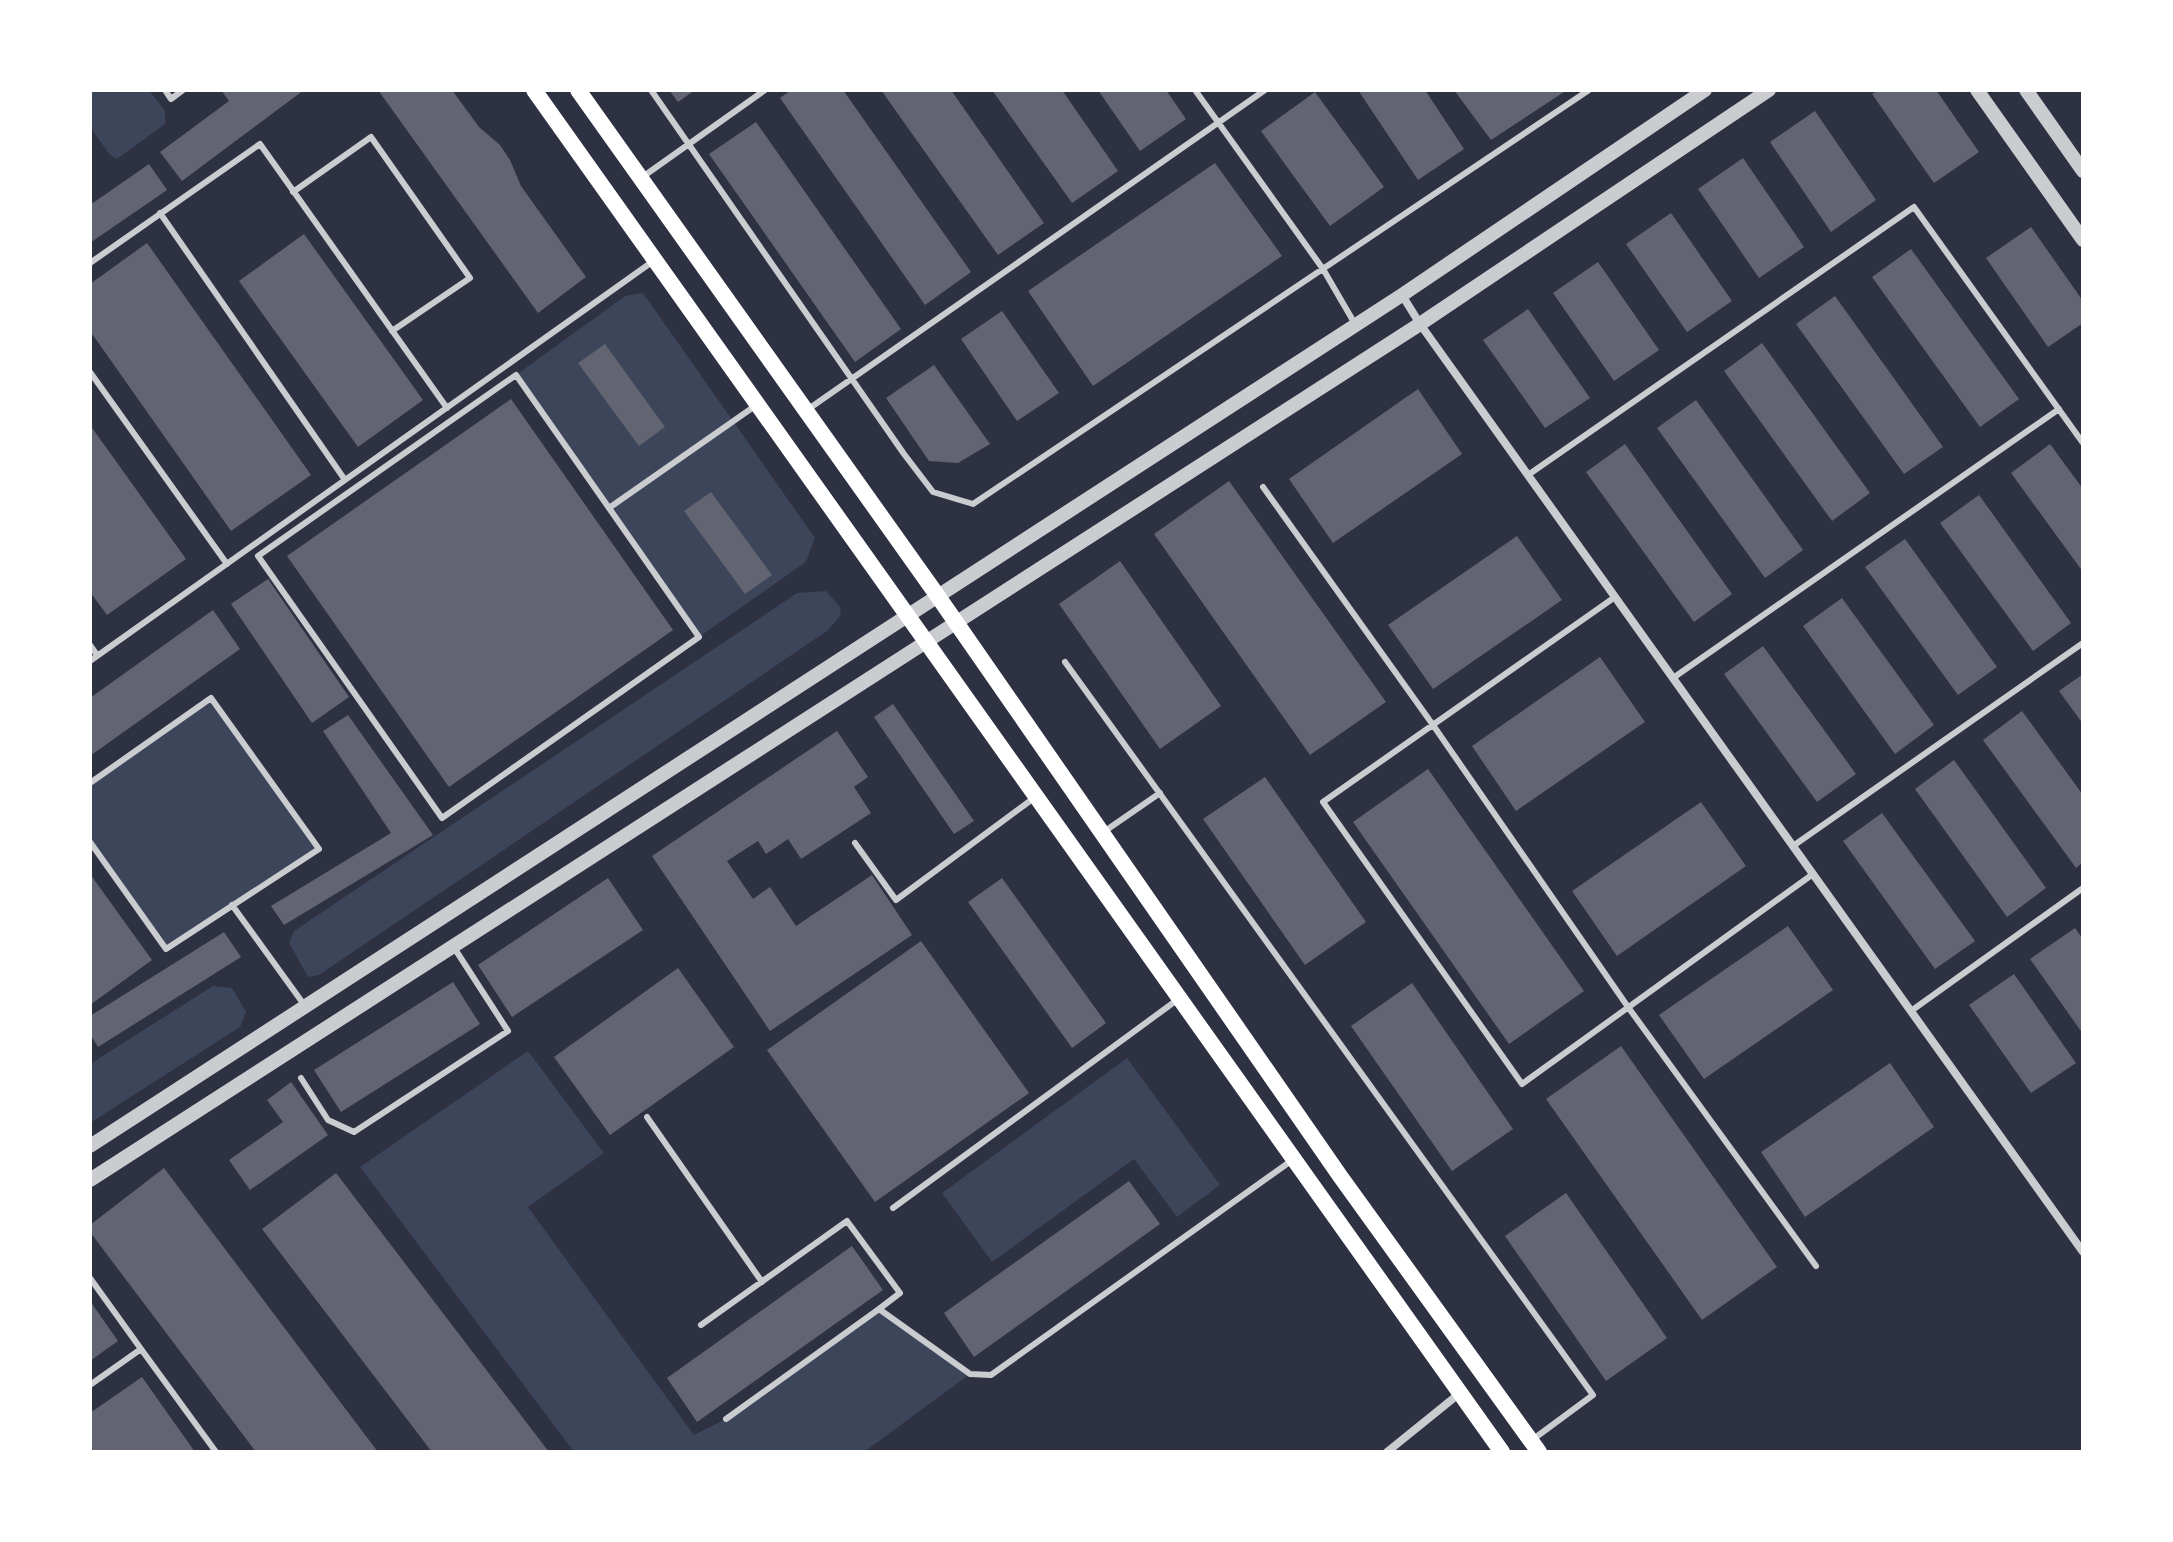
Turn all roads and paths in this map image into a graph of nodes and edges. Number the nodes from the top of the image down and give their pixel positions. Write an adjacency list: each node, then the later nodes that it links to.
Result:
1 (165, 90): 2 (lane)
2 (183, 90)
3 (534, 90): 21 (main road)
4 (578, 90): 17 (main road)
5 (651, 90): 15 (lane)
6 (765, 90): 15 (lane)
7 (1195, 90): 14 (lane)
8 (1265, 90): 14 (lane)
9 (1589, 90): 23 (lane)
10 (1705, 90): 24 (street)
11 (1769, 90): 26 (street)
12 (1977, 90): 20 (street)
13 (2026, 90): 16 (street)
14 (1218, 122): 23 (lane); 29 (lane)
15 (689, 144): 17 (lane); 29 (lane)
16 (2083, 171)
17 (641, 178): 33 (main road)
18 (293, 192): 19 (lane); 27 (lane); 27 (lane)
19 (160, 213): 22 (lane); 36 (lane)
20 (2083, 240)
21 (655, 260): 30 (main road); 31 (lane)
22 (90, 263)
23 (1323, 269): 25 (lane); 29 (lane)
24 (1402, 295): 25 (street); 26 (street)
25 (1355, 324): 40 (street)
26 (1420, 324): 35 (street); 43 (street)
27 (392, 331): 31 (lane)
28 (90, 372): 39 (lane)
29 (853, 378): 33 (lane)
30 (758, 404): 38 (lane); 42 (main road)
31 (447, 408): 36 (lane)
32 (2059, 409): 34 (lane); 35 (lane); 50 (lane)
33 (807, 410): 40 (main road)
34 (2083, 443)
35 (1528, 475): 41 (street)
36 (345, 480): 39 (lane)
37 (1263, 487): 51 (lane)
38 (609, 508): 38 (lane)
39 (227, 564): 47 (lane)
40 (937, 595): 42 (street); 43 (main road)
41 (1615, 597): 50 (street); 51 (lane)
42 (908, 614): 44 (main road); 64 (street)
43 (955, 622): 44 (street); 55 (main road)
44 (927, 641): 54 (main road); 62 (street)
45 (2083, 643): 58 (lane)
46 (90, 645): 47 (lane)
47 (97, 655): 48 (lane)
48 (90, 661)
49 (1065, 662): 53 (lane)
50 (1673, 678): 58 (street)
51 (1433, 725): 65 (lane); 65 (lane)
52 (90, 783): 61 (lane)
53 (1160, 793): 55 (lane); 83 (lane)
54 (1037, 796): 57 (lane); 63 (main road)
55 (1102, 833): 83 (main road)
56 (90, 842): 61 (lane)
57 (855, 843)
58 (1793, 846): 59 (street)
59 (1813, 874): 65 (lane); 66 (street)
60 (2083, 888): 66 (lane)
61 (232, 905): 64 (lane)
62 (453, 946): 67 (lane); 71 (street)
63 (1180, 998): 70 (main road); 72 (lane)
64 (305, 1006): 69 (street)
65 (1628, 1007): 74 (lane)
66 (1911, 1011): 73 (street)
67 (301, 1078)
68 (647, 1117): 76 (lane)
69 (90, 1146)
70 (1294, 1159): 77 (lane); 81 (main road)
71 (90, 1180)
72 (893, 1208)
73 (2083, 1252)
74 (1816, 1266)
75 (90, 1278): 79 (lane)
76 (762, 1282): 77 (lane); 78 (lane)
77 (879, 1309): 82 (lane)
78 (701, 1325)
79 (141, 1349): 80 (lane); 84 (lane)
80 (90, 1385)
81 (1460, 1393): 85 (street); 86 (main road)
82 (726, 1419)
83 (1535, 1446)
84 (216, 1452)
85 (1387, 1452)
86 (1502, 1452)

